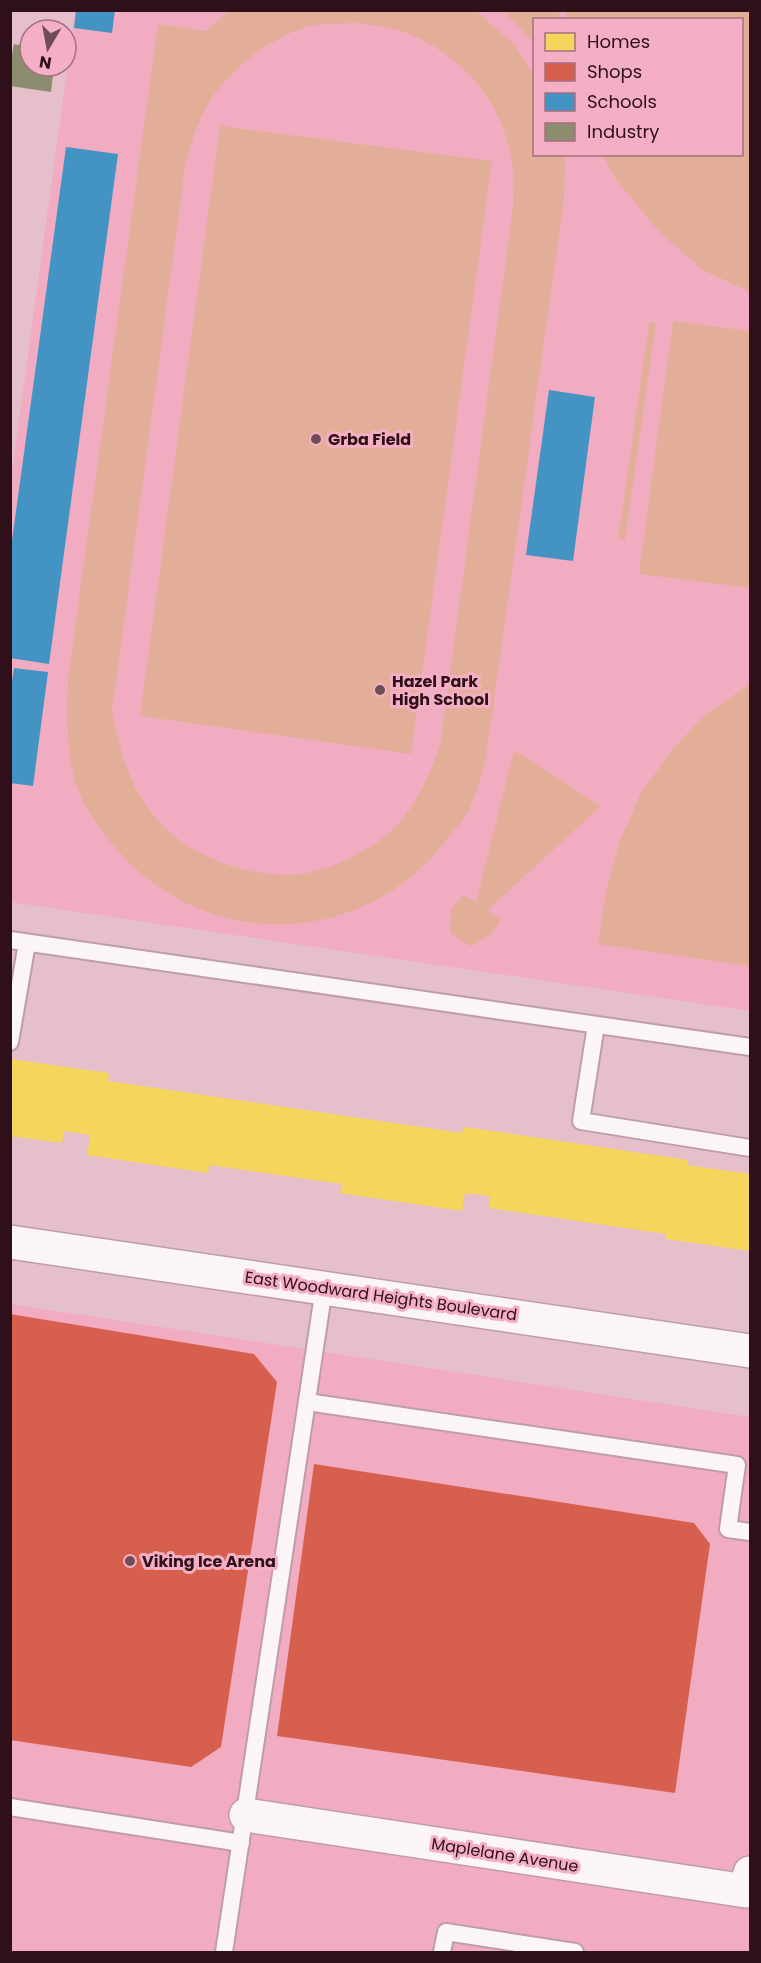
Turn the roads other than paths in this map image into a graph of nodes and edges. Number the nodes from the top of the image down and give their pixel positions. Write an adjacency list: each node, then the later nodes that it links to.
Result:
1 (19, 942): 2 (lane); 3 (lane)
2 (596, 1025): 4 (lane); 5 (lane)
3 (10, 1042)
4 (750, 1047)
5 (750, 1148)
6 (10, 1242): 7 (street, East Woodward Heights Boulevard)
7 (324, 1288): 8 (street, East Woodward Heights Boulevard); 9 (lane)
8 (750, 1351)
9 (307, 1402): 10 (lane); 12 (lane)
10 (750, 1532)
11 (10, 1808): 12 (lane)
12 (244, 1829): 13 (street, Maplelane Avenue); 14 (lane)
13 (750, 1874)
14 (224, 1953)
15 (442, 1953): 16 (lane)
16 (575, 1953)

